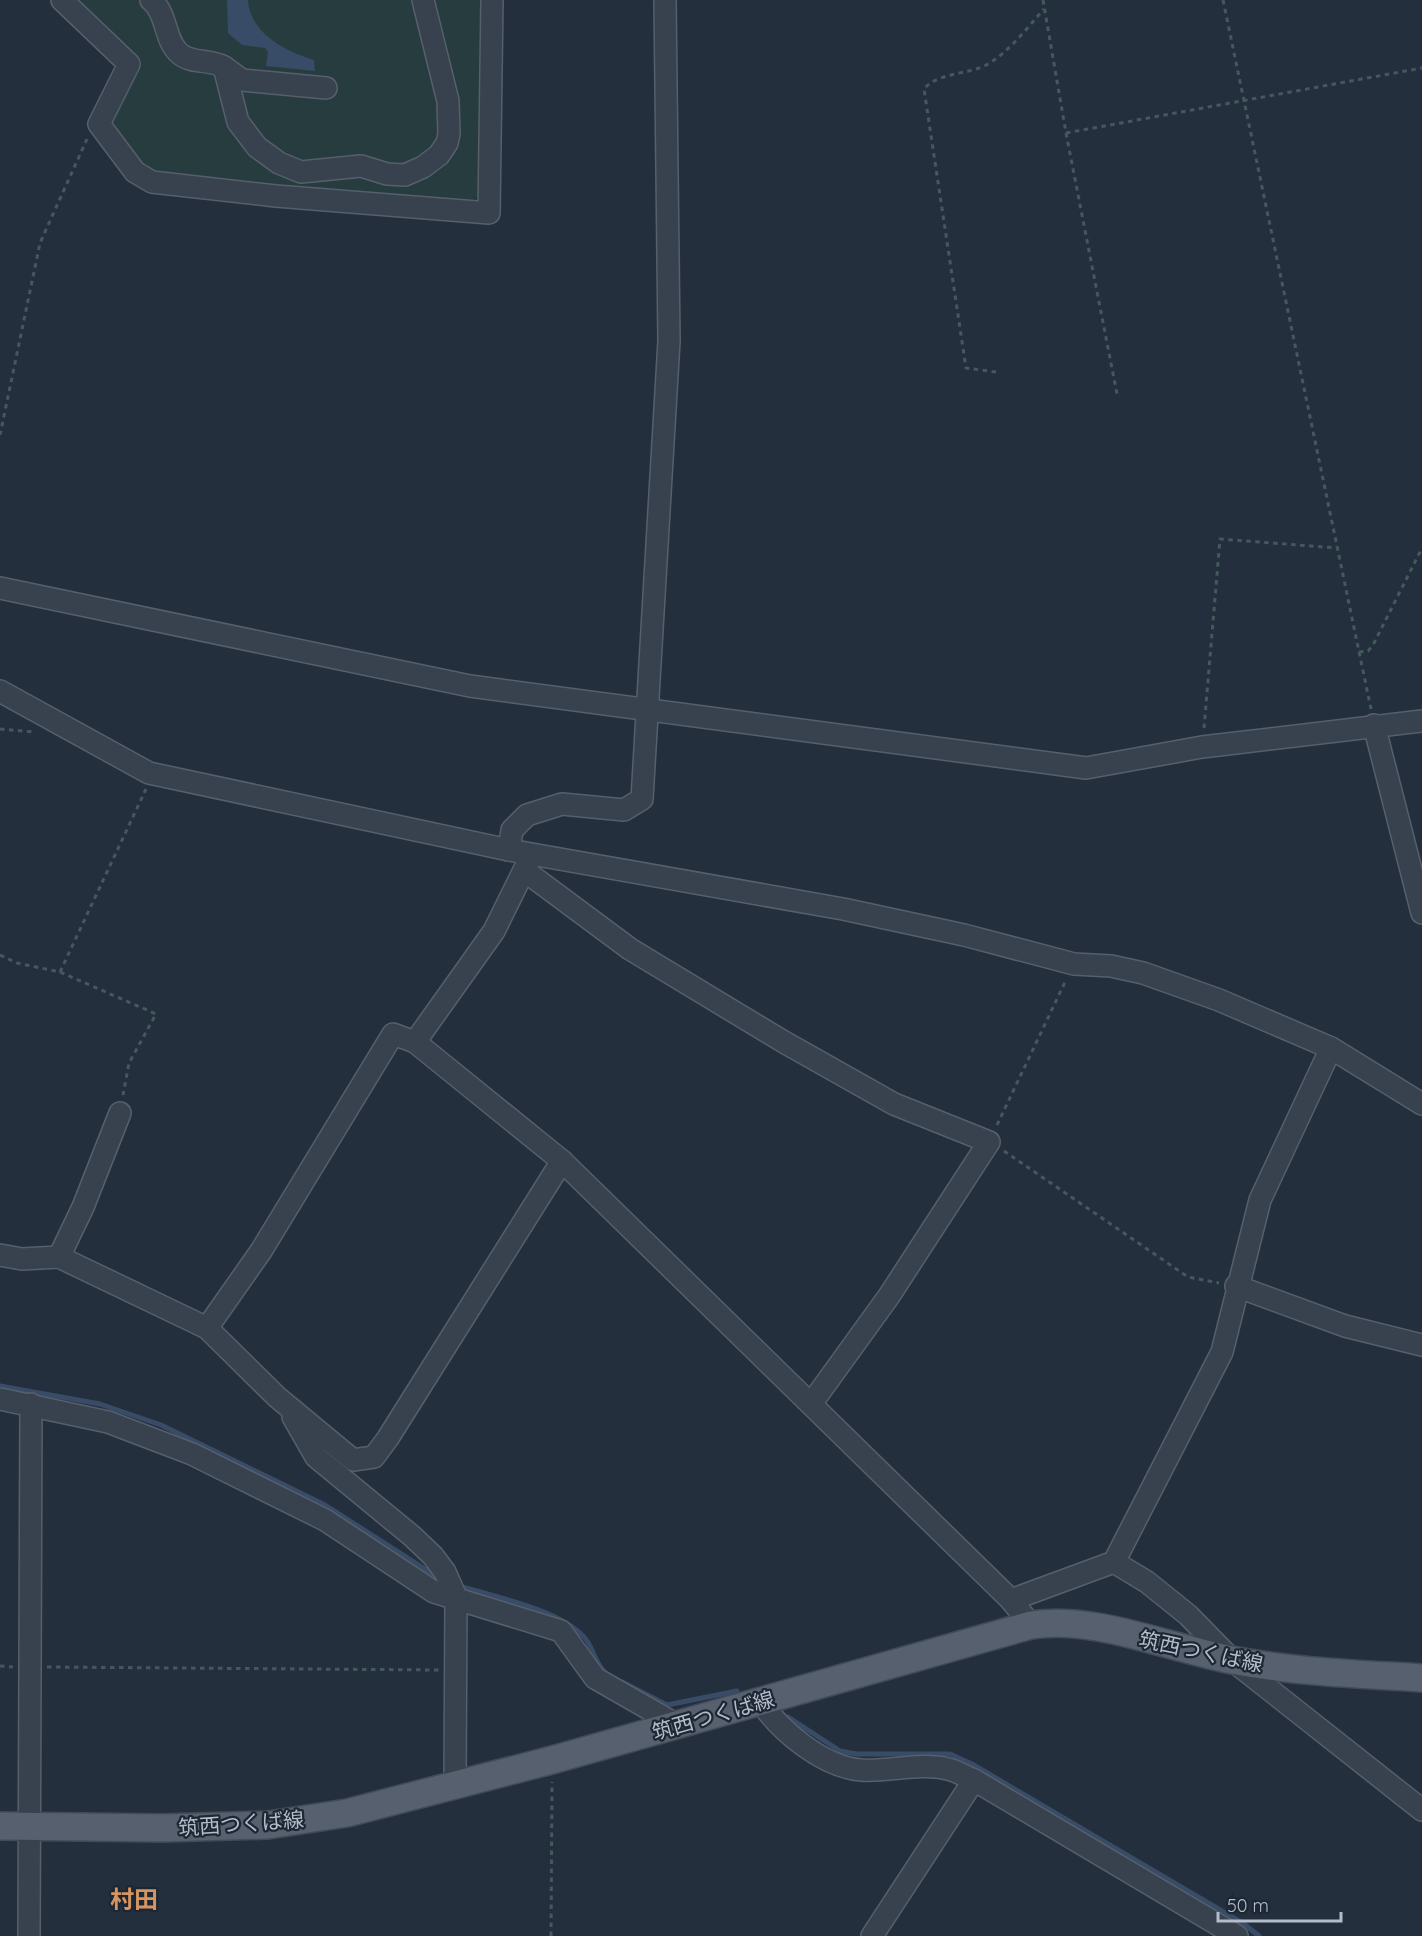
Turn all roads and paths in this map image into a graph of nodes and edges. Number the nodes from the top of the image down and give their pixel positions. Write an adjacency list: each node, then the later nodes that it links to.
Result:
1 (62, 0): 13 (street)
2 (151, 0): 9 (street)
3 (423, 0): 9 (street)
4 (492, 0): 13 (street)
5 (665, 0): 23 (street)
6 (1043, 0): 8 (path)
7 (1223, 0): 12 (path)
8 (1044, 9): 14 (path); 15 (path)
9 (224, 67): 11 (street)
10 (1422, 68): 12 (path)
11 (326, 88)
12 (1245, 100): 14 (path); 18 (path)
13 (99, 123): 17 (path)
14 (1066, 133): 16 (path)
15 (996, 372)
16 (1117, 394)
17 (0, 435)
18 (1338, 548): 21 (path); 26 (path)
19 (1422, 548): 21 (path)
20 (0, 588): 23 (street)
21 (1359, 652): 25 (path)
22 (0, 691): 27 (street)
23 (648, 710): 26 (street); 28 (street)
24 (1422, 721): 25 (street)
25 (1374, 725): 26 (street); 30 (street)
26 (1202, 747)
27 (149, 773): 28 (street); 33 (path)
28 (509, 850): 29 (street)
29 (528, 862): 32 (street); 34 (street); 38 (street)
30 (1422, 913)
31 (0, 955): 33 (path)
32 (1074, 964): 35 (street); 38 (path)
33 (60, 972): 37 (path)
34 (415, 1042): 39 (street); 43 (street)
35 (1331, 1048): 36 (street); 42 (street)
36 (1422, 1104)
37 (120, 1113): 41 (street)
38 (989, 1142): 42 (path); 48 (street)
39 (562, 1161): 46 (street); 48 (street)
40 (0, 1255): 41 (street)
41 (59, 1257): 43 (street)
42 (1236, 1286): 44 (street); 49 (street)
43 (207, 1328): 46 (street)
44 (1422, 1346)
45 (0, 1399): 47 (street)
46 (283, 1402): 50 (street)
47 (30, 1404): 50 (street); 55 (street)
48 (811, 1404): 51 (street)
49 (1114, 1562): 51 (street); 53 (street)
50 (456, 1597): 56 (street); 59 (street)
51 (1011, 1600): 52 (street)
52 (1031, 1624): 53 (main road, 筑西つくば線); 58 (main road, 筑西つくば線)
53 (1232, 1660): 57 (main road, 筑西つくば線); 63 (street)
54 (0, 1666): 55 (path)
55 (31, 1667): 56 (path); 65 (street)
56 (456, 1670): 62 (street)
57 (1422, 1678)
58 (760, 1701): 59 (main road, 筑西つくば線); 61 (street)
59 (677, 1725): 60 (main road, 筑西つくば線)
60 (552, 1760): 62 (main road, 筑西つくば線); 67 (path)
61 (974, 1780): 68 (street); 69 (street)
62 (455, 1785): 65 (main road, 筑西つくば線)
63 (1422, 1810)
64 (0, 1826): 65 (main road, 筑西つくば線)
65 (28, 1827): 66 (street)
66 (29, 1936)
67 (551, 1936)
68 (872, 1936)
69 (1237, 1936)

